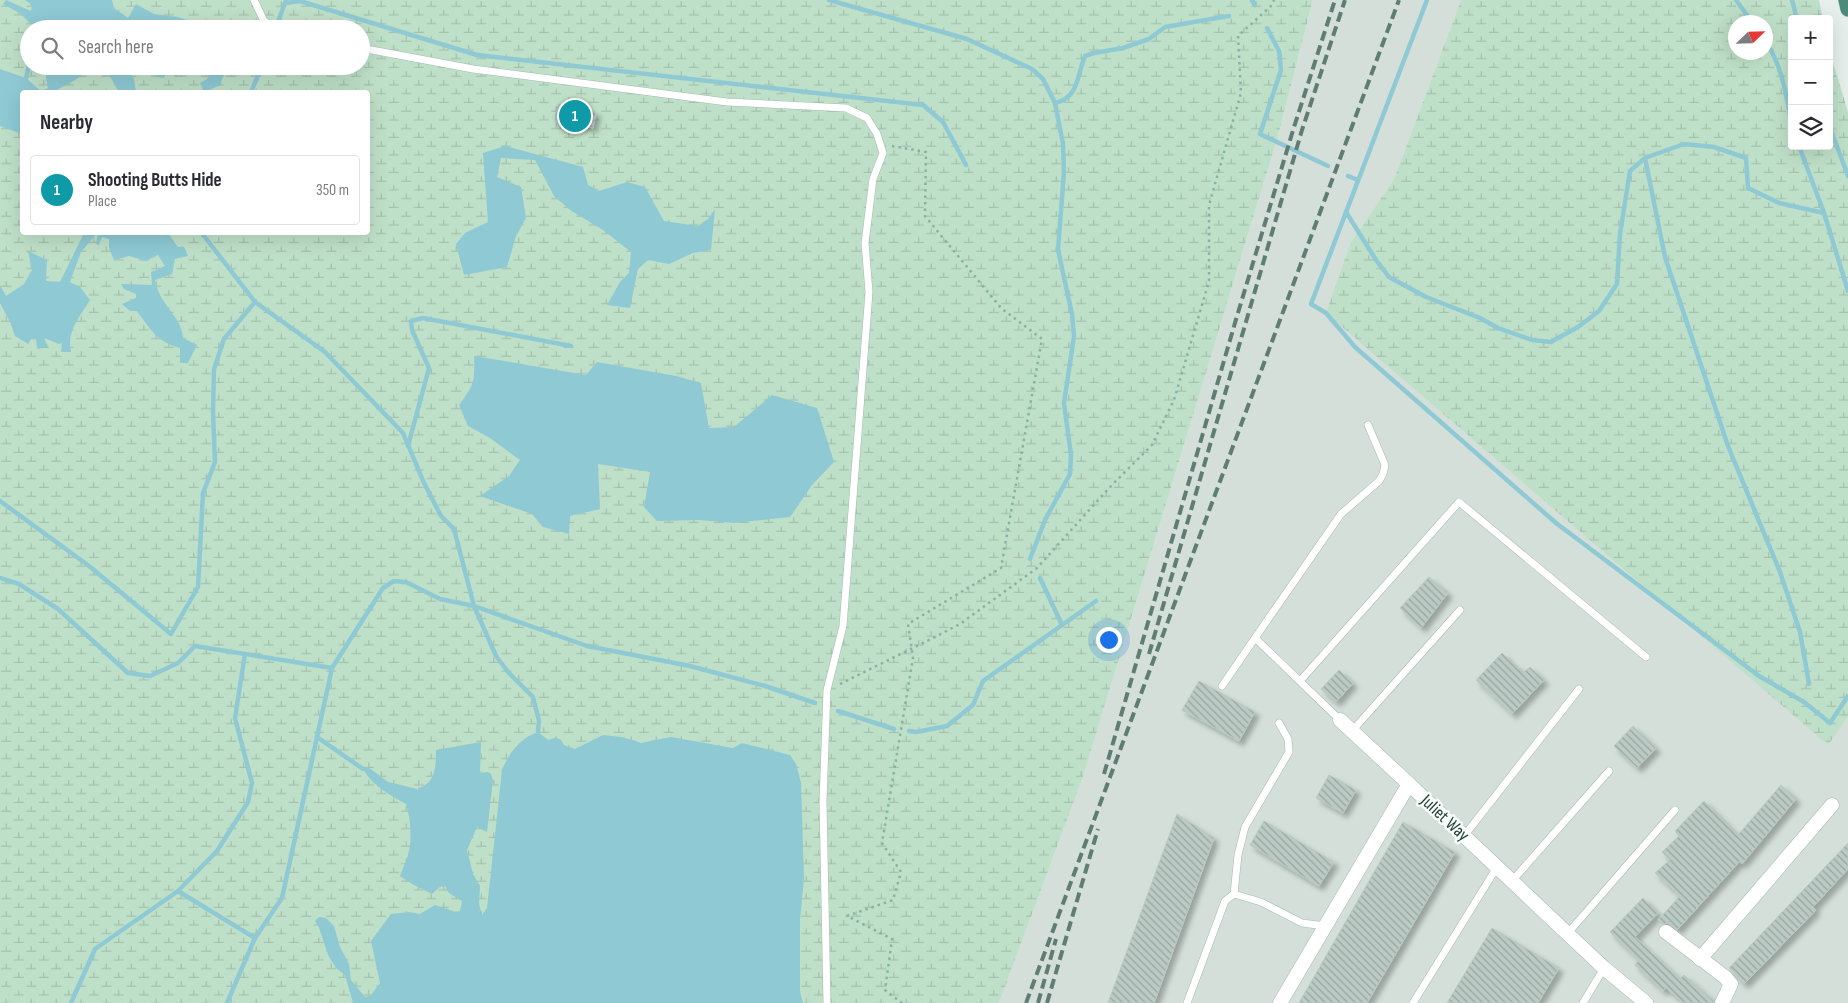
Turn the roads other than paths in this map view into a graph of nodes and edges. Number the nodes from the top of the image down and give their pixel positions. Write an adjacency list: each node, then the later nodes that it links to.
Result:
1 (254, 0): 4 (lane)
2 (1846, 0): 3 (highway)
3 (1848, 9)
4 (264, 20)
5 (370, 50): 29 (lane)
6 (1368, 424): 8 (lane)
7 (1460, 610): 15 (lane)
8 (1255, 638): 10 (lane); 11 (lane)
9 (1646, 657): 10 (lane)
10 (1300, 681): 13 (lane)
11 (1222, 686)
12 (1579, 689): 20 (lane)
13 (1340, 720): 15 (street)
14 (1280, 723): 23 (lane)
15 (1352, 731): 17 (street)
16 (1609, 771): 22 (lane)
17 (1409, 784): 20 (street, Juliet Way); 24 (street, Juliet Way)
18 (1832, 805): 27 (street)
19 (1675, 810): 26 (lane)
20 (1464, 836): 21 (street, Juliet Way)
21 (1497, 867): 22 (street, Juliet Way); 32 (lane)
22 (1512, 881): 26 (street, Juliet Way)
23 (1234, 894): 24 (lane); 30 (lane)
24 (1326, 926): 31 (street, Juliet Way)
25 (1666, 932): 27 (street)
26 (1568, 933): 28 (street, Juliet Way)
27 (1700, 959): 35 (street)
28 (1604, 968): 33 (lane); 34 (street, Juliet Way)
29 (826, 1003)
30 (1187, 1003)
31 (1280, 1003)
32 (1413, 1003)
33 (1583, 1003)
34 (1646, 1003)
35 (1722, 1003)

